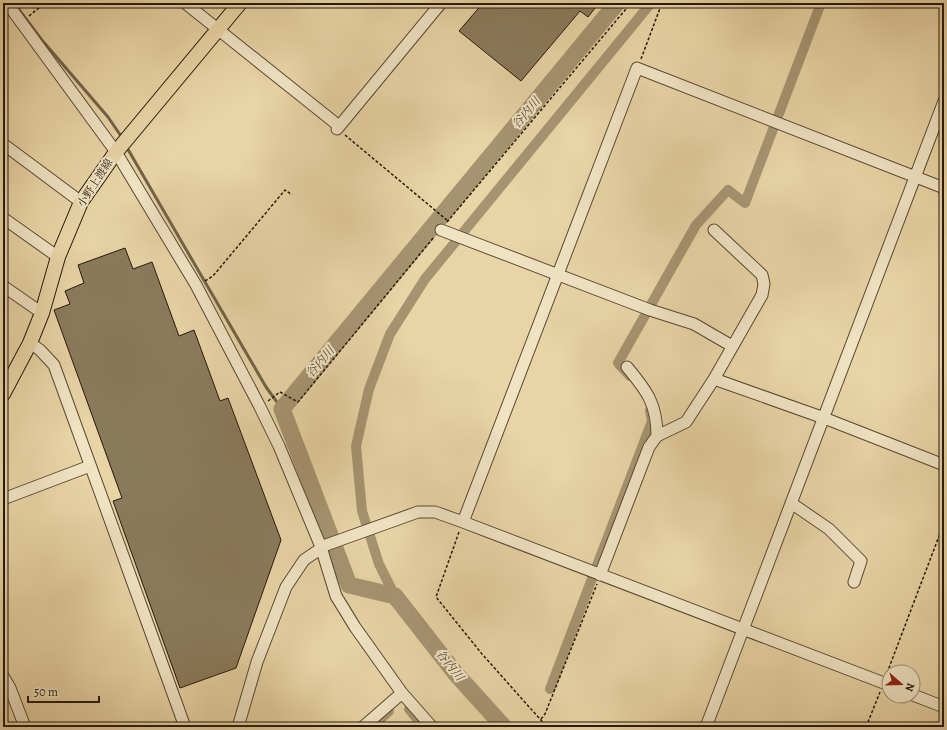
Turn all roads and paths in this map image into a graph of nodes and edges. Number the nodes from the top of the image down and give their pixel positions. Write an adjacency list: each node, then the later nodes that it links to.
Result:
1 (7, 3): 14 (street)
2 (45, 3): 8 (path)
3 (185, 3): 9 (street)
4 (240, 3): 9 (main road, 小野上渡線)
5 (441, 3): 12 (street)
6 (631, 3): 20 (path)
7 (662, 3): 10 (path)
8 (35, 12)
9 (217, 30): 12 (street); 14 (main road, 小野上渡線)
10 (637, 68): 15 (street); 24 (street)
11 (944, 102): 15 (street)
12 (338, 128): 20 (path)
13 (3, 144): 18 (street)
14 (116, 152): 18 (main road, 小野上渡線); 42 (street)
15 (915, 177): 16 (street); 34 (street)
16 (944, 188)
17 (292, 194): 25 (path)
18 (82, 202): 23 (main road, 小野上渡線)
19 (3, 218): 23 (street)
20 (447, 220): 21 (path)
21 (441, 230): 24 (street); 33 (path)
22 (714, 230): 29 (street)
23 (58, 257): 27 (main road, 小野上渡線)
24 (557, 275): 29 (street); 40 (street)
25 (209, 278)
26 (3, 286): 27 (street)
27 (42, 313): 28 (main road, 小野上渡線)
28 (30, 344): 32 (main road, 小野上渡線); 37 (street)
29 (732, 346): 31 (street)
30 (627, 367): 35 (street)
31 (714, 379): 34 (street); 35 (street)
32 (3, 394)
33 (264, 403)
34 (824, 418): 36 (street); 39 (street)
35 (657, 436): 43 (street)
36 (944, 465)
37 (90, 466): 38 (street); 55 (street)
38 (3, 499)
39 (792, 503): 44 (street); 45 (street)
40 (463, 522): 42 (street); 43 (street); 53 (path)
41 (944, 523): 46 (path)
42 (324, 546): 49 (street); 56 (street)
43 (600, 575): 45 (street); 53 (path)
44 (854, 582)
45 (743, 630): 48 (street); 60 (street)
46 (893, 664)
47 (3, 676): 54 (street)
48 (881, 682)
49 (402, 693): 57 (street); 58 (street)
50 (881, 695): 61 (path)
51 (921, 698): 52 (street)
52 (944, 707)
53 (540, 719): 59 (path)
54 (25, 727)
55 (185, 727)
56 (238, 727)
57 (363, 727)
58 (432, 727)
59 (547, 727)
60 (706, 727)
61 (866, 727)

